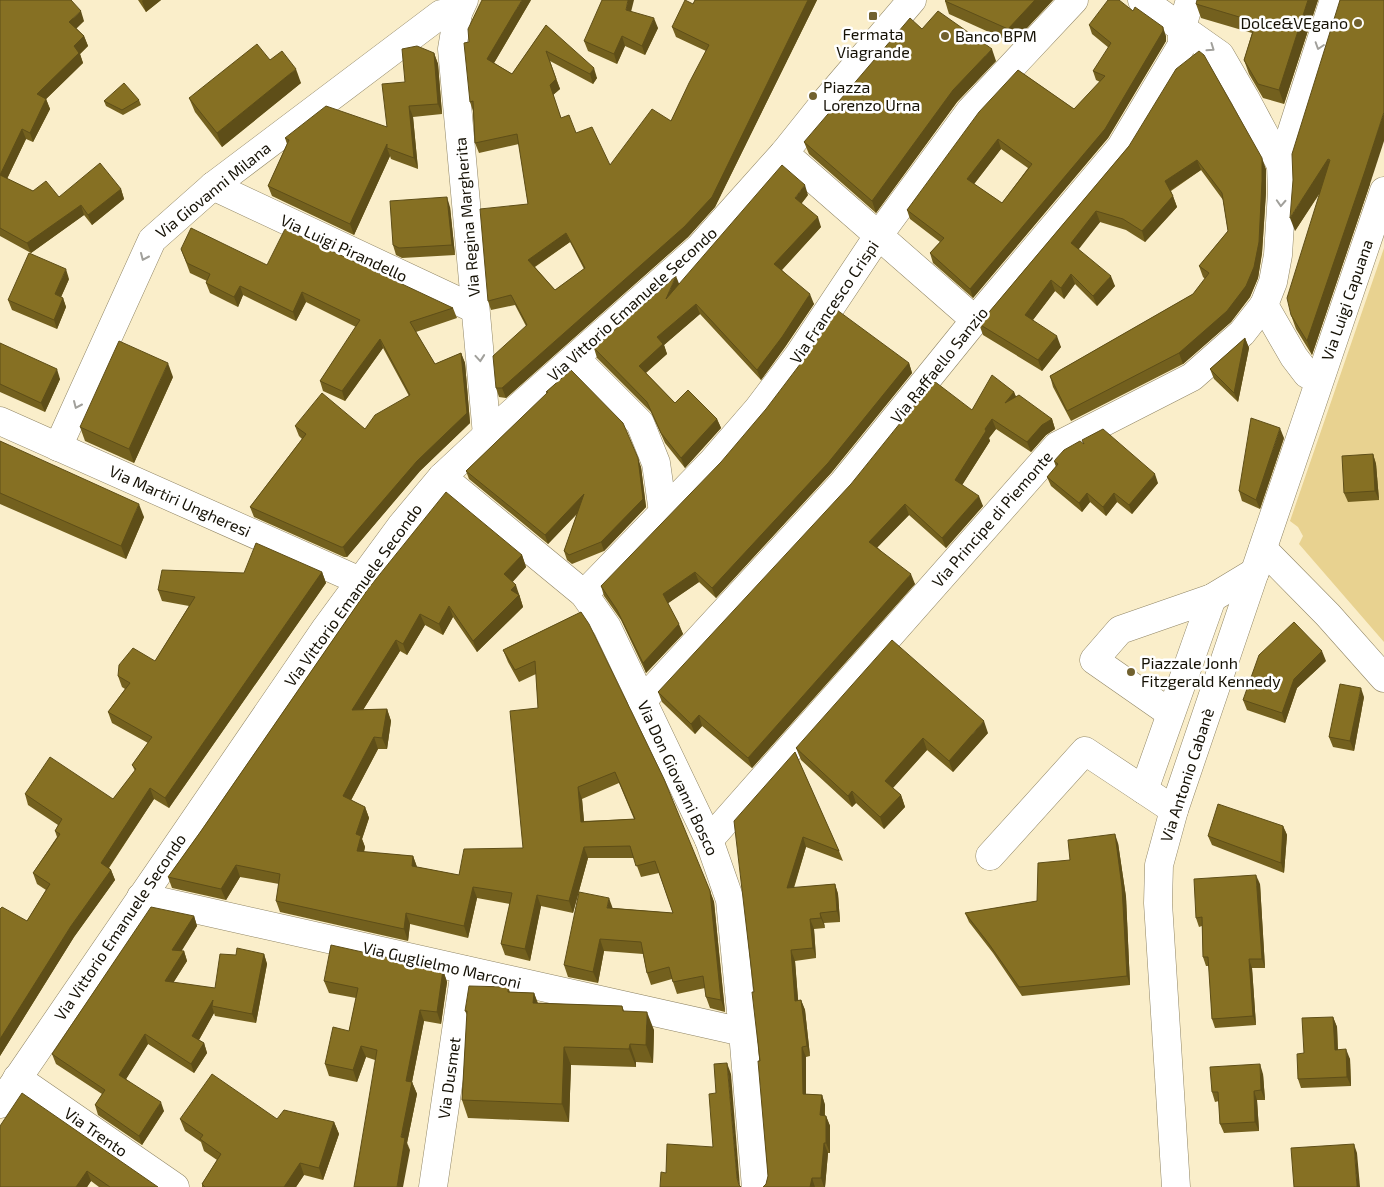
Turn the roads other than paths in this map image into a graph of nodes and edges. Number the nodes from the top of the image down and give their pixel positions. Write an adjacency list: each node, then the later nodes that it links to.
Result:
1 (912, 0): 8 (street, Via Vittorio Emanuele Secondo)
2 (1074, 0): 12 (street, Via Francesco Crispi)
3 (1142, 0): 7 (street)
4 (1190, 0): 7 (street, Via Raffaello Sanzio)
5 (1334, 0): 9 (street, Via Principe di Piemonte, one-way to 9)
6 (461, 7): 10 (street, Via Giovanni Milana); 14 (street, Via Regina Margherita)
7 (1182, 27): 9 (street, one-way to 9); 15 (street, Via Raffaello Sanzio)
8 (784, 153): 12 (street); 16 (street, Via Vittorio Emanuele Secondo)
9 (1281, 165): 13 (street, Via Principe di Piemonte, one-way to 13)
10 (213, 186): 14 (street, Via Luigi Pirandello); 20 (street, Via Giovanni Milana, one-way to 20)
11 (1384, 191): 17 (street, Via Luigi Capuana)
12 (878, 236): 15 (street); 22 (street, Via Francesco Crispi)
13 (1264, 306): 17 (street); 32 (street, Via Principe di Piemonte)
14 (476, 309): 19 (street, Via Regina Margherita, one-way to 19)
15 (974, 320): 28 (street, Via Raffaello Sanzio)
16 (575, 358): 19 (street, Via Vittorio Emanuele Secondo); 22 (street)
17 (1319, 380): 23 (street, Via Antonio Cabanè)
18 (0, 421): 20 (street, Via Martiri Ungheresi)
19 (487, 435): 21 (street, Via Vittorio Emanuele Secondo)
20 (58, 446): 24 (street, Via Martiri Ungheresi)
21 (442, 477): 24 (street, Via Vittorio Emanuele Secondo); 25 (street, Via Don Giovanni Bosco)
22 (664, 512): 25 (street, Via Francesco Crispi)
23 (1259, 561): 26 (street); 27 (street); 31 (street, Via Antonio Cabanè)
24 (360, 581): 34 (street, Via Vittorio Emanuele Secondo)
25 (584, 594): 28 (street, Via Don Giovanni Bosco)
26 (1212, 598): 29 (street); 29 (street)
27 (1384, 678)
28 (642, 701): 32 (street, Via Don Giovanni Bosco)
29 (1170, 713): 30 (street)
30 (1144, 790): 31 (street); 33 (street)
31 (1174, 810): 42 (street, Via Antonio Cabanè)
32 (709, 840): 36 (street, Via Don Giovanni Bosco)
33 (990, 856)
34 (140, 897): 35 (street, Via Guglielmo Marconi); 37 (street, Via Vittorio Emanuele Secondo)
35 (465, 970): 36 (street, Via Guglielmo Marconi); 40 (street, Via Dusmet)
36 (743, 1032): 41 (street, Via Don Giovanni Bosco)
37 (17, 1078): 38 (street, Via Vittorio Emanuele Secondo); 39 (street, Via Trento)
38 (0, 1104)
39 (174, 1187)
40 (433, 1187)
41 (756, 1187)
42 (1176, 1187)

